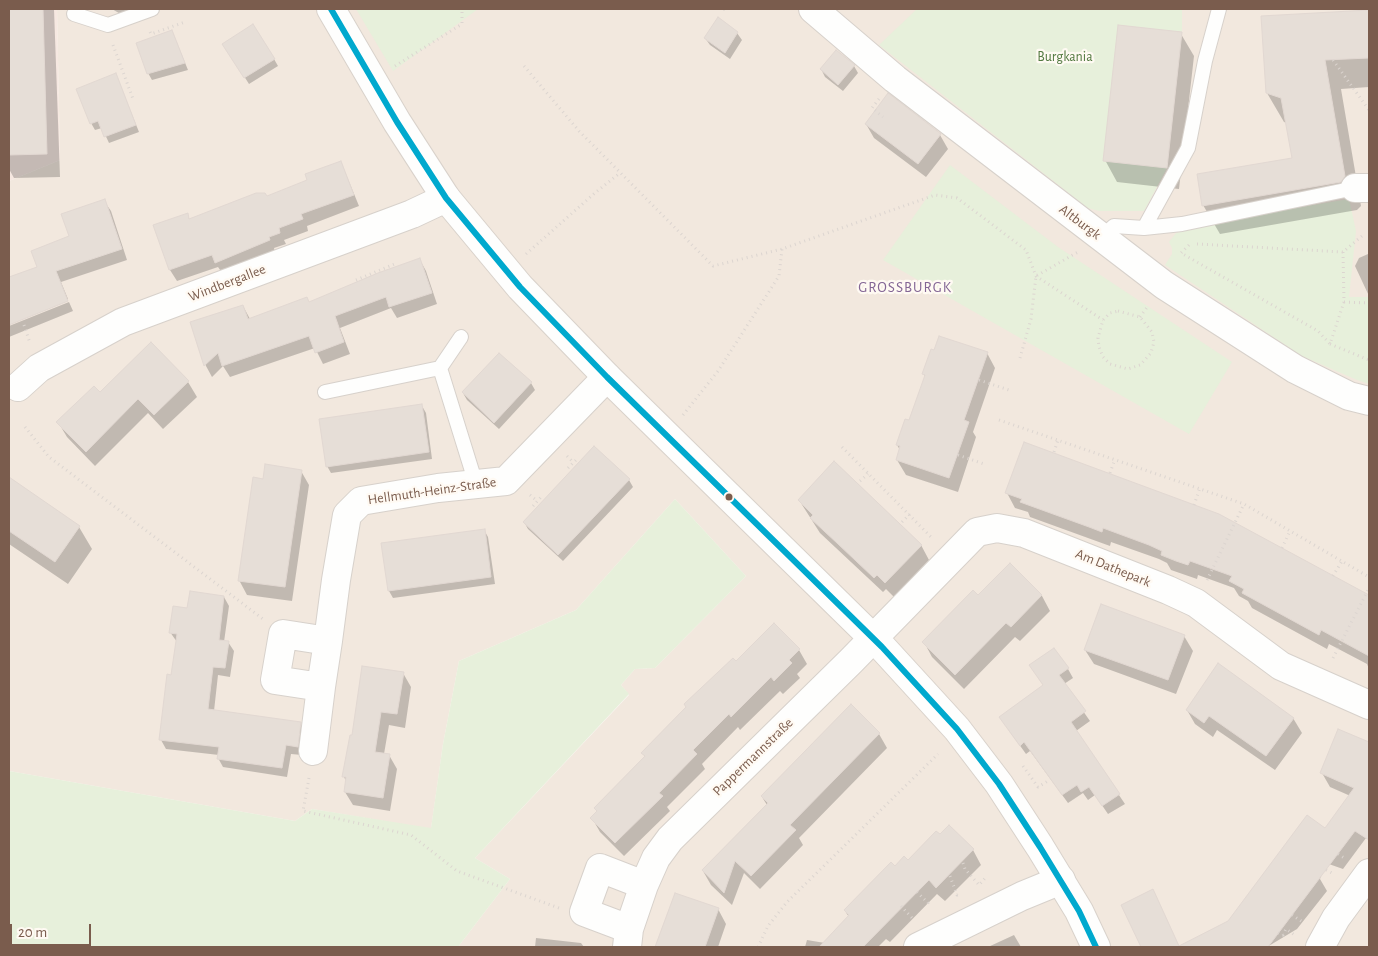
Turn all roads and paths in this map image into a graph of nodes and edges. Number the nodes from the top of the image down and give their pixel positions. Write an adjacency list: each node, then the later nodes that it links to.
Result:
1 (152, 9): 6 (lane)
2 (331, 9): 17 (street)
3 (462, 9): 10 (path)
4 (813, 9): 20 (street, Altburgk)
5 (1219, 9): 18 (lane)
6 (74, 14)
7 (110, 39): 12 (path)
8 (1333, 60): 13 (path)
9 (524, 66): 15 (path)
10 (393, 68)
11 (881, 97): 14 (path)
12 (133, 99)
13 (1369, 110)
14 (883, 117)
15 (620, 173): 21 (path); 23 (path)
16 (1362, 188): 18 (lane)
17 (446, 198): 35 (street); 37 (street, Windbergallee)
18 (1144, 228): 20 (lane)
19 (1362, 236): 22 (path)
20 (1101, 238): 25 (path); 40 (street, Altburgk)
21 (782, 249): 25 (path); 42 (path)
22 (1343, 252): 27 (path); 31 (path)
23 (520, 260)
24 (397, 263): 26 (path)
25 (1036, 276): 29 (path); 32 (path)
26 (356, 280)
27 (1344, 302): 28 (path); 31 (path)
28 (1369, 302)
29 (1103, 320): 29 (path)
30 (461, 337): 34 (lane)
31 (1330, 344): 33 (path)
32 (1020, 358)
33 (1369, 360)
34 (440, 368): 39 (lane); 55 (lane)
35 (607, 377): 55 (street, Hellmuth-Heinz-Straße); 74 (street)
36 (979, 380): 38 (path)
37 (13, 386)
38 (1009, 390)
39 (325, 392)
40 (1369, 402)
41 (999, 420): 44 (path)
42 (677, 423)
43 (25, 427): 73 (path)
44 (1058, 440): 46 (path); 49 (path)
45 (842, 447): 53 (path)
46 (1054, 452)
47 (958, 454): 50 (path)
48 (578, 458): 51 (path)
49 (1115, 459): 52 (path); 56 (path)
50 (984, 464)
51 (568, 468)
52 (1110, 473)
53 (868, 474): 54 (path); 63 (path)
54 (860, 481)
55 (476, 484): 75 (street, Hellmuth-Heinz-Straße)
56 (1200, 488): 60 (path); 61 (path)
57 (528, 494): 59 (path)
58 (542, 495): 59 (path)
59 (537, 501): 62 (path)
60 (1244, 504): 65 (path); 72 (path)
61 (1194, 505)
62 (532, 506)
63 (910, 514): 64 (path); 66 (path)
64 (902, 522)
65 (1290, 531): 67 (path); 68 (path)
66 (934, 540)
67 (1282, 548)
68 (1342, 561): 69 (path); 70 (path)
69 (1333, 576)
70 (1369, 577)
71 (1369, 588): 76 (path)
72 (1196, 603): 74 (street, Am Dathepark); 76 (street, Am Dathepark)
73 (270, 624)
74 (873, 638): 89 (street); 90 (street, Pappermannstraße)
75 (328, 641): 77 (street, Hellmuth-Heinz-Straße); 77 (street)
76 (1320, 684): 78 (street, Am Dathepark)
77 (322, 688): 79 (street, Hellmuth-Heinz-Straße)
78 (1369, 704)
79 (313, 751): 94 (path)
80 (938, 754): 96 (path)
81 (1023, 766): 82 (path)
82 (1048, 781)
83 (963, 863): 87 (path)
84 (1326, 870): 88 (path)
85 (1369, 874): 99 (street)
86 (950, 876): 92 (path)
87 (986, 876)
88 (1329, 877)
89 (1061, 880): 97 (street); 98 (street)
90 (644, 885): 94 (street); 95 (street, Pappermannstraße)
91 (917, 892): 93 (path)
92 (961, 893)
93 (926, 905)
94 (584, 912): 95 (street, Pappermannstraße)
95 (628, 938)
96 (758, 947)
97 (918, 947)
98 (1096, 947)
99 (1320, 947)

